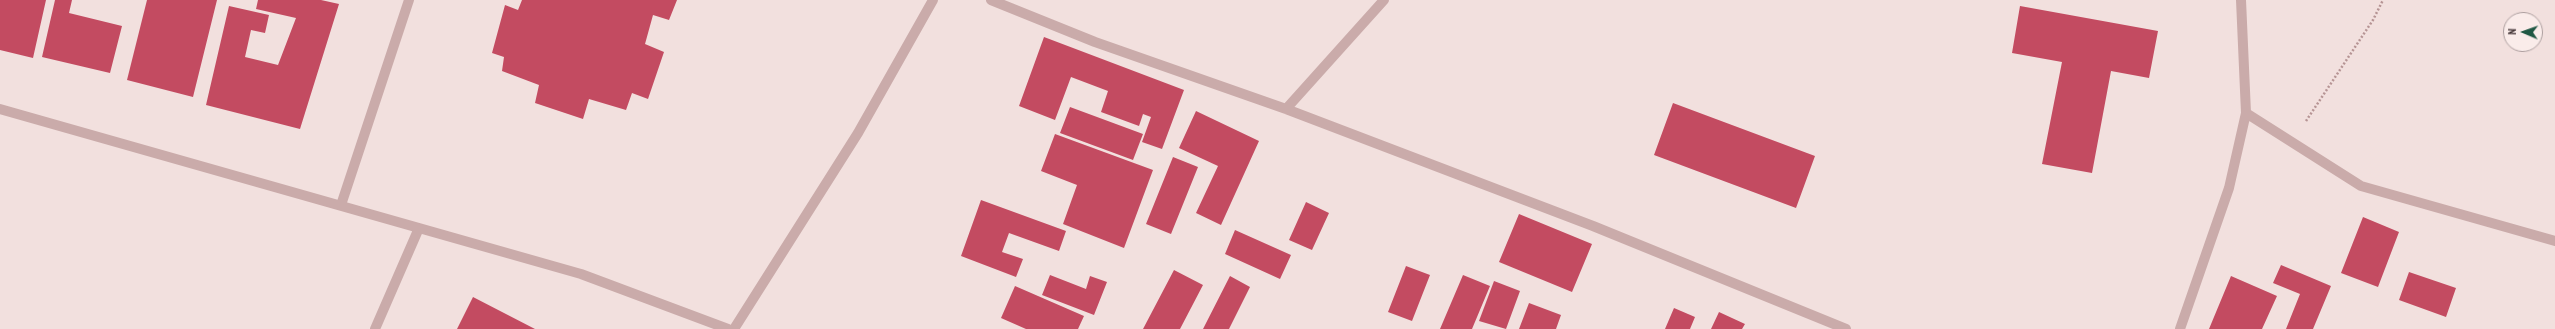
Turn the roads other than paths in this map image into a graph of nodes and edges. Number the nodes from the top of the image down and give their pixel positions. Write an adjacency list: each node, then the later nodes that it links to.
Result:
1 (409, 0): 9 (street)
2 (933, 0): 14 (street)
3 (991, 0): 7 (street)
4 (1384, 0): 7 (street)
5 (2241, 0): 8 (street)
6 (0, 109): 9 (street)
7 (1286, 109): 15 (street)
8 (2246, 113): 11 (street); 16 (street)
9 (341, 205): 10 (street)
10 (420, 228): 12 (street); 13 (street)
11 (2555, 241)
12 (375, 329)
13 (728, 329)
14 (734, 329)
15 (1846, 329)
16 (2180, 329)

